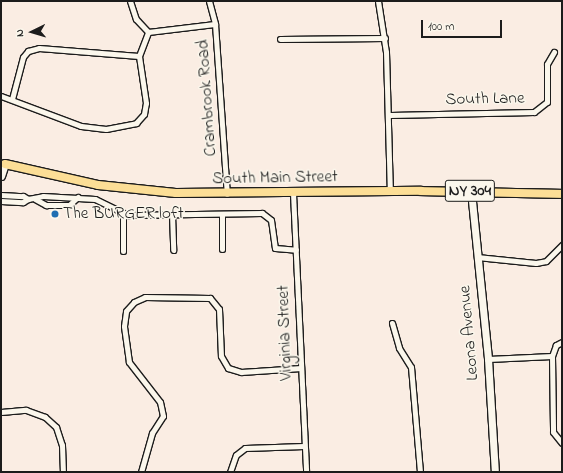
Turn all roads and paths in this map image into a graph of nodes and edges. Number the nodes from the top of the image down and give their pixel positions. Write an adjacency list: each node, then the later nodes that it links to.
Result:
1 (130, 1): 5 (street)
2 (209, 1): 4 (street, Crambrook Road)
3 (378, 1): 6 (street)
4 (215, 24): 5 (street); 18 (street, Crambrook Road)
5 (148, 32): 9 (street)
6 (384, 38): 7 (street); 12 (street)
7 (280, 39)
8 (554, 52): 12 (street, South Lane)
9 (139, 56): 11 (street); 11 (street)
10 (1, 96): 11 (street)
11 (12, 99)
12 (390, 116): 15 (street)
13 (2, 162): 14 (street, South Main Street); 18 (main road, South Main Street / NY 304)
14 (1, 176)
15 (390, 191): 16 (main road, South Main Street / NY 304); 17 (main road, South Main Street / NY 304)
16 (471, 192): 19 (main road, South Main Street / NY 304); 33 (street, Leona Avenue)
17 (293, 193): 18 (main road, South Main Street / NY 304); 31 (street, Virginia Street)
18 (227, 194)
19 (562, 194)
20 (1, 195): 22 (street)
21 (78, 197): 23 (street); 23 (street); 25 (street)
22 (28, 199): 23 (street); 24 (street)
23 (35, 199)
24 (1, 201)
25 (123, 214): 26 (street); 32 (street)
26 (172, 214): 27 (street); 30 (street)
27 (222, 214): 29 (street); 31 (street)
28 (562, 245): 33 (street)
29 (222, 249)
30 (173, 250)
31 (296, 250): 38 (street, Virginia Street)
32 (123, 251)
33 (477, 257): 37 (street, Leona Avenue)
34 (392, 323): 46 (street)
35 (562, 342): 36 (street)
36 (552, 356): 37 (street); 40 (street)
37 (488, 359): 47 (street, Leona Avenue)
38 (301, 368): 41 (street, Virginia Street); 43 (street)
39 (1, 412): 42 (street)
40 (562, 443)
41 (304, 446): 44 (street); 45 (street, Virginia Street)
42 (63, 472)
43 (141, 472)
44 (230, 472)
45 (306, 472)
46 (420, 472)
47 (495, 472)

